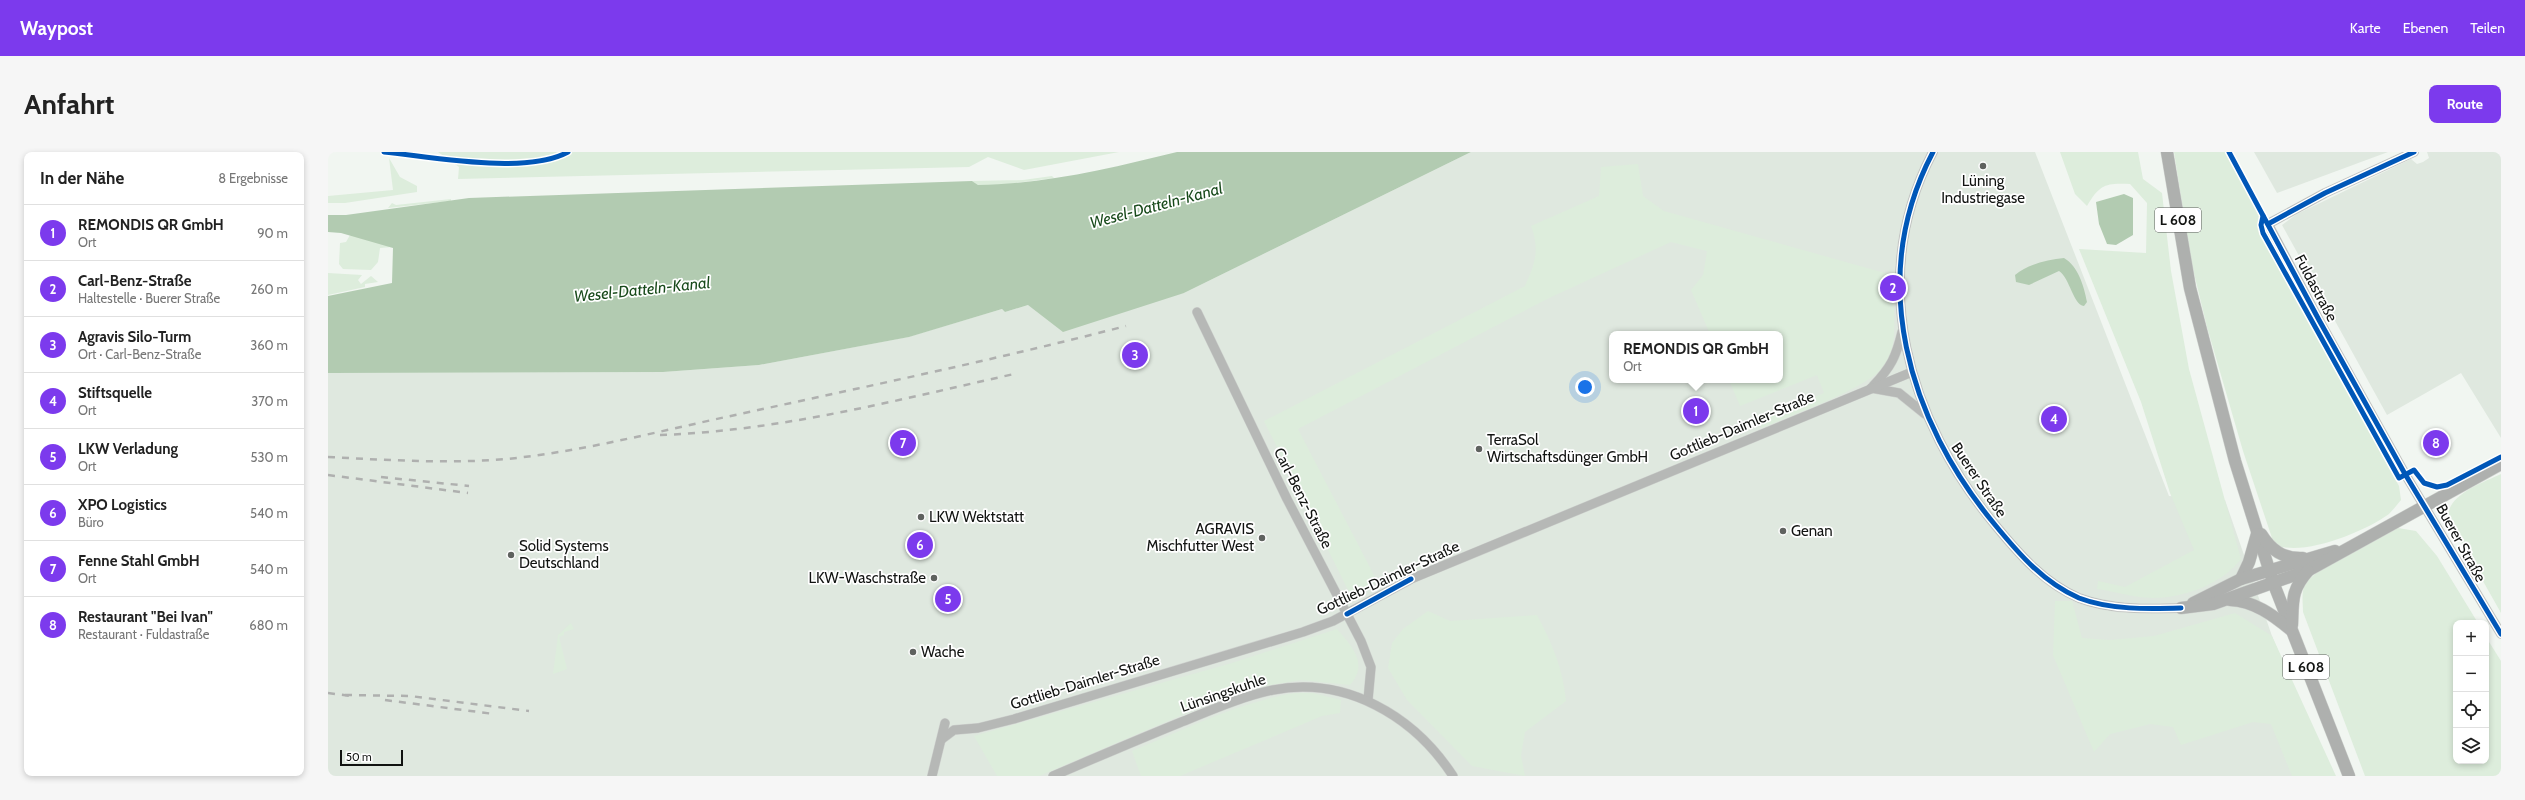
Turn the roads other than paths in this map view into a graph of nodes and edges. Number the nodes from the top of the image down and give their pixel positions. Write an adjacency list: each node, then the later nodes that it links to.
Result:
1 (1933, 152): 5 (street, Buerer Straße)
2 (2167, 152): 11 (main road, L 608)
3 (2414, 152): 10 (street, Fuldastraße)
4 (1196, 312): 20 (street, Carl-Benz-Straße)
5 (1903, 328): 6 (street, Buerer Straße); 7 (street, Gottlieb-Daimler-Straße)
6 (1912, 372): 7 (street, Gottlieb-Daimler-Straße); 8 (street, Buerer Straße)
7 (1870, 388): 8 (street); 20 (street, Gottlieb-Daimler-Straße)
8 (1927, 416): 19 (street, Buerer Straße)
9 (2501, 464): 10 (main road)
10 (2425, 504): 13 (main road, Buerer Straße); 22 (street, Buerer Straße)
11 (2253, 519): 12 (main road, L 608); 14 (main road)
12 (2258, 534): 16 (main road, L 608); 17 (main road)
13 (2349, 548): 14 (main road); 15 (main road, Buerer Straße)
14 (2310, 557): 16 (main road)
15 (2309, 570): 16 (main road); 21 (main road)
16 (2271, 576): 17 (main road); 18 (main road); 21 (main road, L 608)
17 (2241, 580): 19 (main road)
18 (2224, 600): 19 (main road); 21 (main road)
19 (2181, 608)
20 (1347, 614): 23 (street, Carl-Benz-Straße); 25 (street, Gottlieb-Daimler-Straße)
21 (2292, 631): 29 (main road, L 608)
22 (2501, 634)
23 (1368, 700): 27 (street, Lünsingskuhle); 28 (street, Lünsingskuhle)
24 (945, 722): 25 (street)
25 (942, 739): 26 (street)
26 (932, 776)
27 (1053, 776)
28 (1453, 776)
29 (2349, 776)

